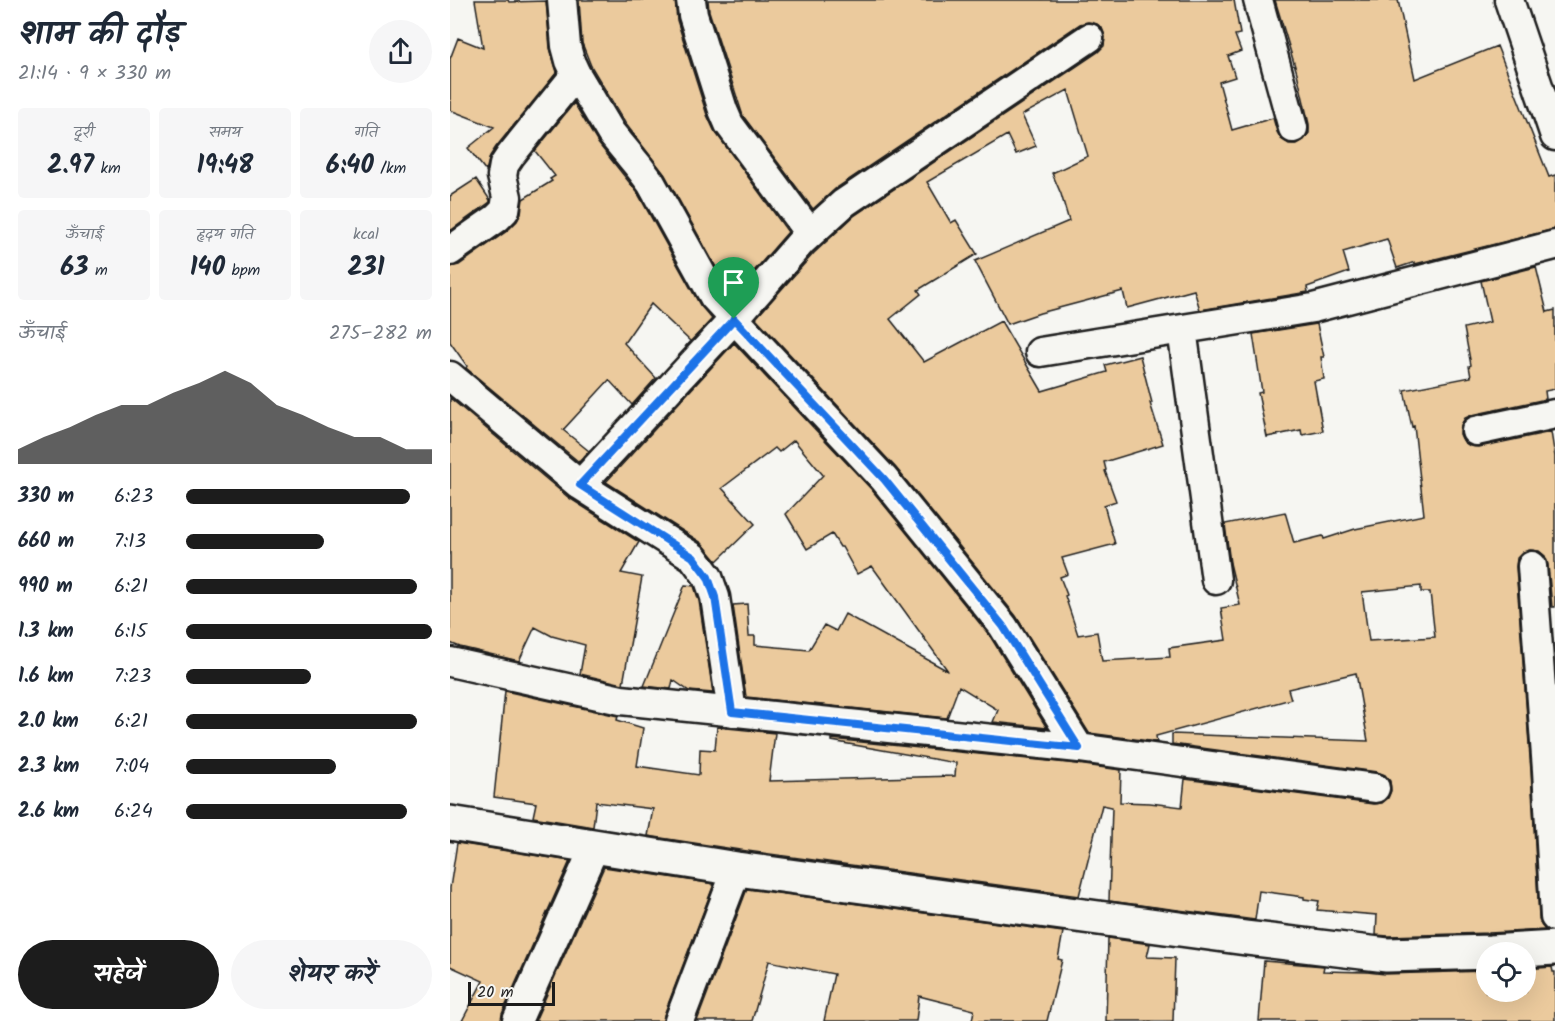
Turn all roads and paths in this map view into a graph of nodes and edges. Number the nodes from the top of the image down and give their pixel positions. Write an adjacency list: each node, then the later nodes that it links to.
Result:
1 (562, 0): 6 (street)
2 (691, 0): 9 (street)
3 (1258, 0): 7 (street)
4 (1509, 0): 8 (street)
5 (1089, 38): 9 (street)
6 (576, 74): 11 (street); 12 (street)
7 (1293, 128)
8 (1555, 136)
9 (810, 233): 12 (street)
10 (1555, 244): 13 (street)
11 (450, 251)
12 (734, 319): 18 (street); 23 (street)
13 (1182, 329): 14 (street); 20 (street)
14 (1040, 352)
15 (450, 378): 18 (street)
16 (1555, 414): 17 (street)
17 (1476, 430)
18 (580, 485): 22 (street)
19 (1532, 566): 28 (street)
20 (1216, 580)
21 (450, 662): 22 (street)
22 (732, 712): 23 (street)
23 (1079, 748): 24 (street)
24 (1375, 788)
25 (450, 823): 26 (street)
26 (595, 846): 27 (street); 30 (street)
27 (737, 869): 29 (street); 31 (street)
28 (1555, 917)
29 (1555, 948)
30 (517, 1021)
31 (678, 1021)

